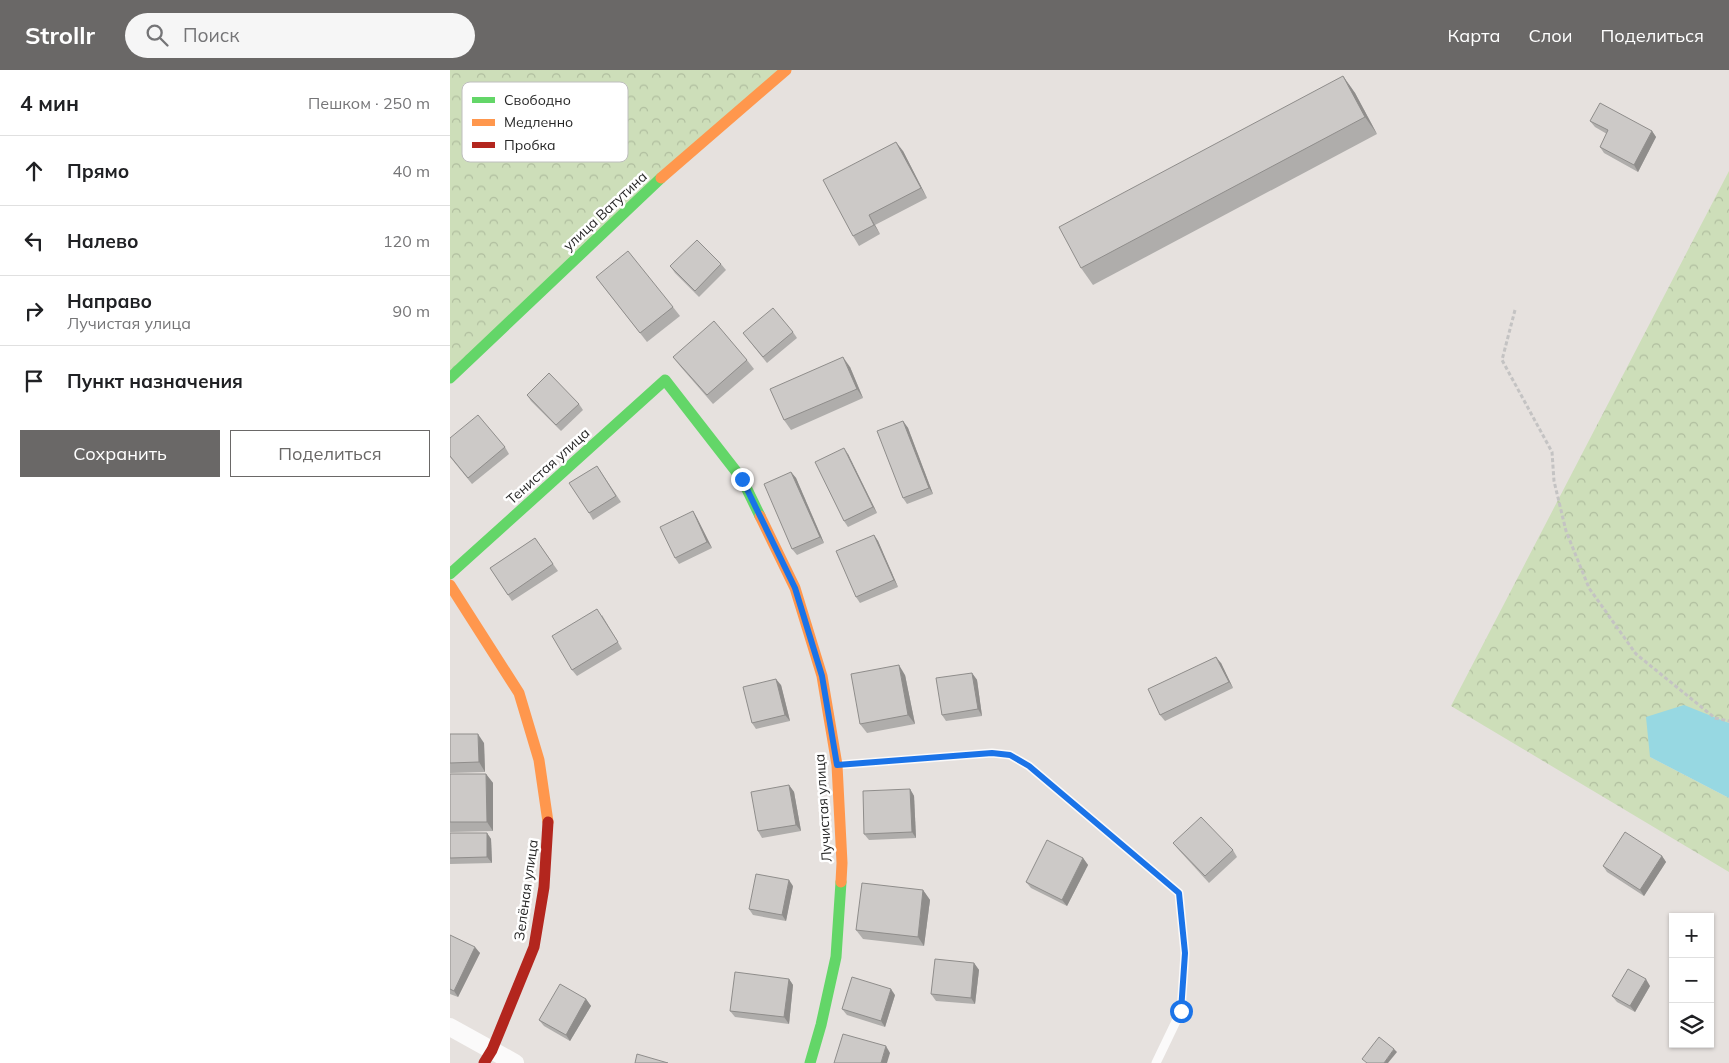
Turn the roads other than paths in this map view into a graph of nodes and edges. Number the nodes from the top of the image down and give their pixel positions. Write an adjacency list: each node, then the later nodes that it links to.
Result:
1 (786, 70): 2 (street, улица Ватутина)
2 (450, 378)
3 (666, 380): 4 (street, Тенистая улица); 6 (street, Лучистая улица)
4 (450, 574)
5 (450, 585): 8 (street, Зелёная улица)
6 (837, 765): 10 (street, Лучистая улица); 11 (lane)
7 (450, 1027): 8 (street)
8 (488, 1057): 9 (street)
9 (515, 1063)
10 (810, 1063)
11 (1156, 1063)

